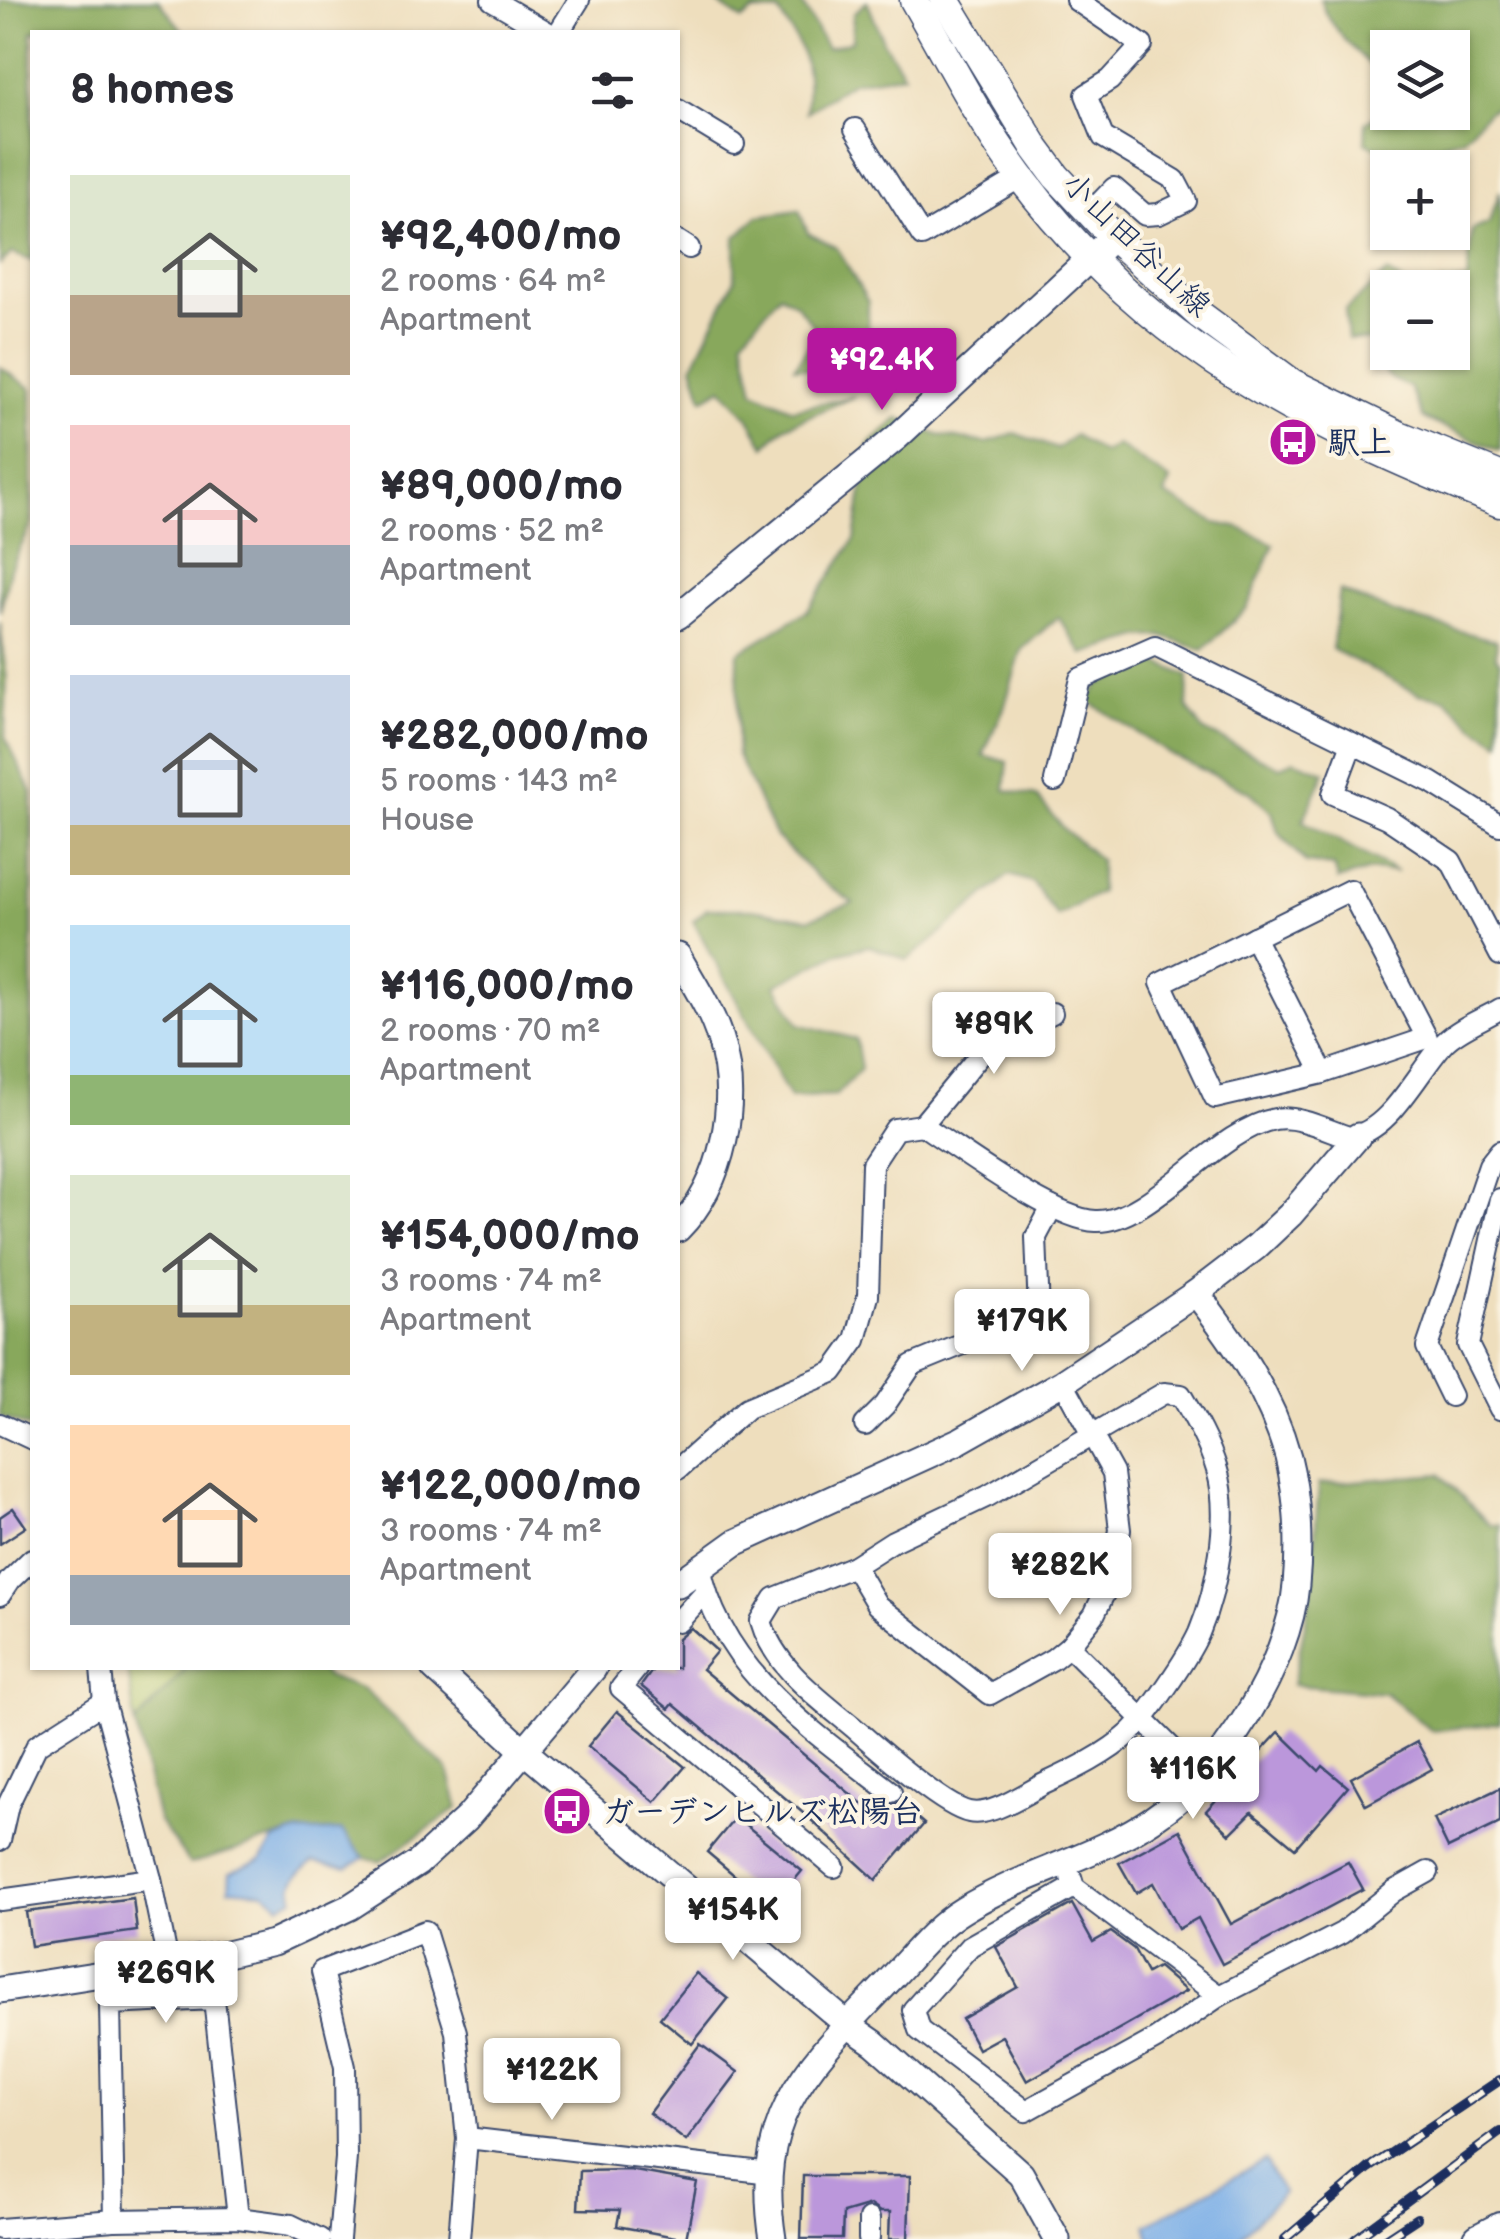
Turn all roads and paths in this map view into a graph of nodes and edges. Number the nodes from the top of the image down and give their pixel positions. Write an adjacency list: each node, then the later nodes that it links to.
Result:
1 (492, 0): 6 (street)
2 (579, 0): 7 (street)
3 (914, 0): 11 (main road, 小山田谷山線)
4 (944, 0): 12 (main road, 小山田谷山線)
5 (1076, 0): 12 (street)
6 (544, 30)
7 (560, 30)
8 (680, 111): 10 (street)
9 (855, 130): 11 (street)
10 (734, 144)
11 (1021, 177): 14 (main road, 小山田谷山線)
12 (1090, 213): 13 (main road, 小山田谷山線)
13 (1113, 237): 14 (street); 15 (main road, 小山田谷山線)
14 (1092, 258): 16 (main road, 小山田谷山線); 17 (street)
15 (1500, 476)
16 (1500, 503)
17 (680, 614)
18 (1352, 743): 19 (street); 20 (street); 22 (street)
19 (1054, 781)
20 (1500, 825)
21 (1254, 937): 26 (street); 27 (street); 27 (street)
22 (1500, 955)
23 (680, 959): 33 (street)
24 (1500, 1009): 26 (street)
25 (1052, 1013): 28 (street)
26 (1437, 1039): 27 (street); 29 (street)
27 (1323, 1073)
28 (922, 1125): 32 (street); 42 (street)
29 (1358, 1136): 32 (street); 34 (street)
30 (1500, 1151): 36 (street)
31 (1500, 1199): 37 (street)
32 (1052, 1207): 39 (street)
33 (680, 1227)
34 (1196, 1292): 35 (street); 58 (street)
35 (1062, 1382): 40 (street); 44 (street)
36 (1451, 1396)
37 (1500, 1410)
38 (0, 1424): 41 (street)
39 (865, 1425)
40 (1094, 1436): 45 (street); 50 (street); 56 (street)
41 (30, 1438)
42 (680, 1468)
43 (30, 1561): 48 (street)
44 (700, 1566): 46 (street); 47 (street)
45 (854, 1566): 50 (street); 56 (street)
46 (680, 1582)
47 (705, 1592): 49 (street); 59 (street)
48 (0, 1595)
49 (680, 1620)
50 (1070, 1646): 56 (street)
51 (101, 1670): 55 (street)
52 (436, 1670): 57 (street)
53 (592, 1670): 57 (street)
54 (635, 1670): 62 (street)
55 (104, 1702): 60 (street); 64 (street)
56 (1143, 1719): 58 (street)
57 (523, 1750): 67 (street); 70 (street)
58 (1201, 1777): 61 (street)
59 (891, 1792)
60 (0, 1840)
61 (1067, 1860): 65 (street); 70 (street)
62 (834, 1866)
63 (1428, 1872): 69 (street)
64 (150, 1879): 66 (street); 67 (street)
65 (1074, 1887): 69 (street); 69 (street)
66 (0, 1900)
67 (168, 1962): 68 (street)
68 (0, 1990)
69 (1219, 1996)
70 (848, 2025): 72 (street); 81 (street)
71 (467, 2138): 72 (street); 78 (street); 79 (street)
72 (771, 2173): 80 (street)
73 (238, 2218): 74 (street); 74 (street); 77 (street)
74 (114, 2220): 76 (street)
75 (1500, 2228): 82 (main road)
76 (0, 2229)
77 (320, 2239)
78 (339, 2239)
79 (458, 2239)
80 (773, 2239)
81 (1057, 2239)
82 (1478, 2239)

